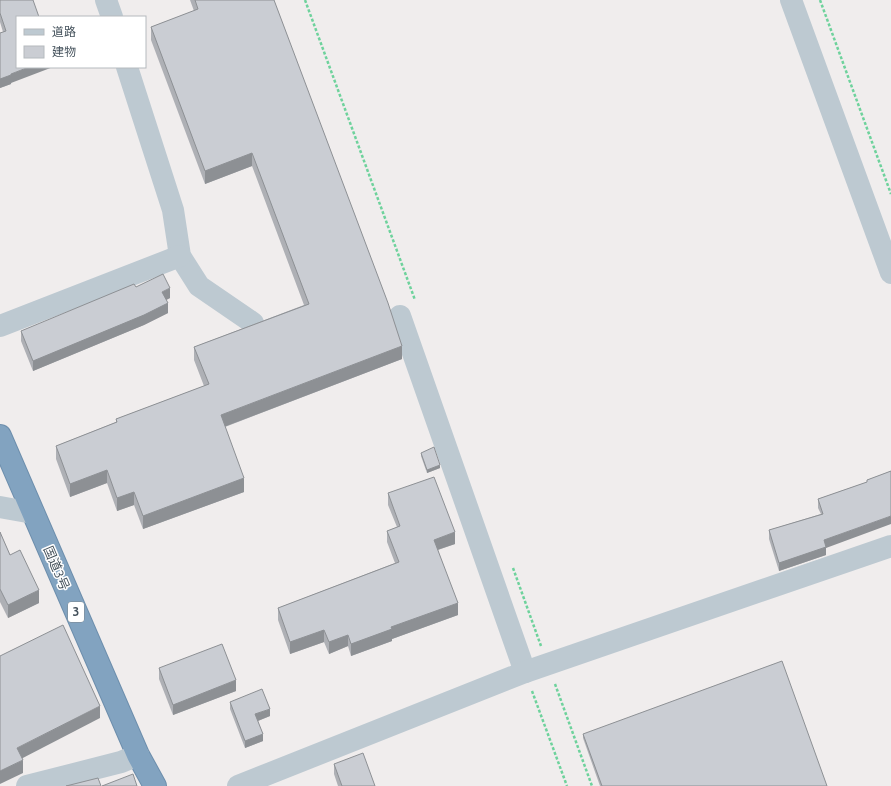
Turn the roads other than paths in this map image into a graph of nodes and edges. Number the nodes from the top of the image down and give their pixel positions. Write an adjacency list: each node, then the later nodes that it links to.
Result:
1 (106, 0): 3 (street)
2 (791, 0): 6 (street)
3 (112, 16)
4 (128, 68): 5 (street)
5 (180, 256): 8 (street); 9 (street)
6 (891, 273)
7 (400, 316): 14 (street)
8 (253, 322)
9 (0, 326)
10 (0, 436): 12 (highway, 国道3号 / 3)
11 (0, 507): 12 (street)
12 (33, 513): 15 (highway, 国道3号 / 3)
13 (891, 546): 14 (street)
14 (525, 672): 18 (street)
15 (138, 755): 16 (street); 17 (highway, 国道3号 / 3)
16 (27, 786)
17 (155, 786)
18 (238, 786)

